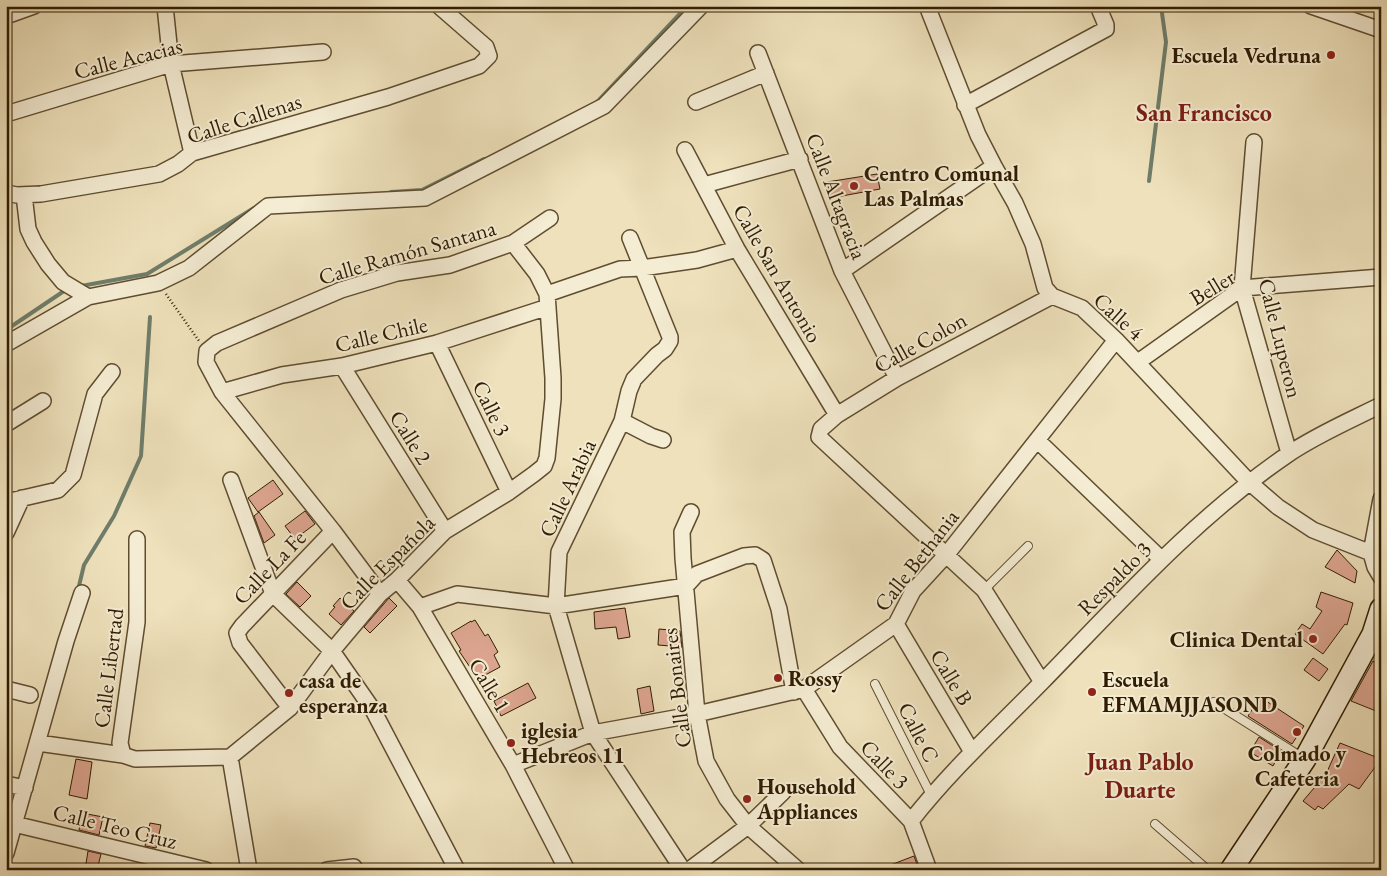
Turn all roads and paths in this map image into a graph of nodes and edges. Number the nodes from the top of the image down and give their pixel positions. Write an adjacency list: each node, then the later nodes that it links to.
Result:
1 (34, 6): 9 (street)
2 (165, 6): 13 (street)
3 (438, 6): 20 (street, Calle Callenas)
4 (700, 6): 33 (street)
5 (1098, 6): 16 (street)
6 (1311, 6): 8 (street)
7 (930, 7): 16 (street)
8 (1347, 12): 10 (street)
9 (6, 16)
10 (1381, 30)
11 (323, 52): 13 (street, Calle Acacias)
12 (758, 53): 14 (street, Calle Altagracia)
13 (171, 64): 17 (street, Calle Acacias); 20 (street)
14 (766, 73): 15 (street); 21 (street, Calle Altagracia)
15 (696, 102)
16 (965, 105): 22 (street)
17 (6, 114)
18 (1254, 142): 34 (street, Calle Luperon)
19 (685, 150): 23 (street, Calle San Antonio)
20 (192, 153): 25 (street, Calle Callenas)
21 (800, 159): 23 (street); 31 (street, Calle Altagracia)
22 (994, 166): 31 (street); 35 (street)
23 (704, 185): 29 (street, Calle San Antonio)
24 (6, 193): 25 (street, Calle Callenas)
25 (24, 195): 36 (street)
26 (550, 218): 28 (street, Calle Ramón Santana)
27 (630, 238): 30 (street, Calle Arabia)
28 (513, 244): 37 (street); 41 (street, Calle Ramón Santana)
29 (737, 249): 30 (street, Calle Chile); 49 (street, Calle San Antonio)
30 (642, 268): 37 (street, Calle Chile); 50 (street, Calle Arabia)
31 (842, 271): 45 (street, Calle Altagracia)
32 (1381, 277): 34 (street, Beller)
33 (158, 283): 36 (street); 41 (path)
34 (1242, 288): 42 (street, Beller); 54 (street, Calle Luperon)
35 (1052, 296): 38 (street, Calle 4); 45 (street, Calle Colon)
36 (88, 297): 40 (street)
37 (547, 300): 39 (street, Calle Chile); 57 (street, Calle Española)
38 (1116, 340): 42 (street, Calle 4); 53 (street, Calle Bethania)
39 (437, 343): 43 (street, Calle Chile); 57 (street, Calle 3)
40 (6, 344)
41 (212, 347): 46 (street)
42 (1138, 362): 56 (street, Calle 4)
43 (342, 366): 46 (street, Calle Chile); 62 (street, Calle 2)
44 (112, 372): 58 (street)
45 (897, 378): 49 (street, Calle Colon)
46 (222, 392): 63 (street)
47 (43, 401): 51 (street)
48 (1381, 405): 54 (street, Respaldo 3)
49 (837, 415): 68 (street, Calle Colon)
50 (622, 421): 52 (street); 77 (street, Calle Arabia)
51 (6, 424)
52 (664, 440)
53 (1038, 441): 68 (street, Calle Bethania); 69 (street)
54 (1289, 453): 56 (street, Respaldo 3)
55 (231, 480): 75 (street)
56 (1248, 482): 67 (street, Calle 4); 69 (street, Respaldo 3)
57 (509, 492): 62 (street, Calle Española)
58 (22, 498): 60 (street); 64 (street)
59 (1381, 499): 67 (street)
60 (6, 502)
61 (691, 512): 72 (street, Calle Bonaires)
62 (445, 530): 71 (street, Calle Española)
63 (334, 531): 75 (street, Calle La Fe); 76 (street)
64 (6, 533)
65 (137, 539): 94 (street, Calle Libertad)
66 (1028, 546): 73 (lane)
67 (1371, 553): 70 (street)
68 (947, 554): 73 (street); 80 (street, Calle Bethania)
69 (1161, 559): 83 (street, Respaldo 3)
70 (1381, 577)
71 (397, 580): 76 (street, Calle Española); 78 (street, Calle 1)
72 (686, 586): 77 (street); 86 (street); 90 (street, Calle Bonaires)
73 (984, 590): 83 (street)
74 (82, 593): 92 (street)
75 (273, 594): 82 (street); 89 (street, Calle La Fe)
76 (380, 594): 82 (street, Calle Española)
77 (556, 606): 78 (street); 91 (street, Calle Arabia)
78 (420, 607): 97 (street, Calle 1)
79 (1381, 609): 81 (street)
80 (896, 624): 86 (street, Calle Bethania); 93 (street, Calle B)
81 (1377, 637): 96 (street)
82 (332, 651): 89 (street, Calle Española); 111 (street)
83 (1042, 682): 93 (street, Respaldo 3)
84 (875, 684): 101 (lane, Calle C)
85 (6, 689): 87 (street)
86 (799, 691): 90 (street, Calle Bethania); 102 (street, Calle 3)
87 (30, 695)
88 (1214, 702): 96 (lane)
89 (290, 708): 95 (street, Calle Española)
90 (698, 714): 91 (street, Calle Bethania); 105 (street, Calle Bonaires)
91 (593, 732): 97 (street, Calle Bethania); 113 (street, Calle Arabia)
92 (38, 743): 94 (street); 99 (street)
93 (972, 752): 101 (street, Respaldo 3)
94 (123, 755): 95 (street, Calle Libertad)
95 (230, 757): 109 (street)
96 (1305, 759): 118 (street)
97 (513, 765): 112 (street, Calle 1)
98 (6, 784): 99 (street)
99 (25, 788): 103 (street)
100 (784, 792): 105 (street)
101 (931, 795): 102 (street, Respaldo 3)
102 (911, 821): 116 (street, Calle 3)
103 (14, 824): 106 (street); 108 (street, Calle Teo Cruz)
104 (1155, 824): 117 (lane)
105 (748, 826): 114 (street); 115 (street, Calle Bonaires)
106 (6, 853)
107 (354, 867): 110 (street)
108 (206, 870)
109 (249, 870)
110 (327, 870)
111 (457, 870)
112 (567, 870)
113 (683, 870)
114 (689, 870)
115 (798, 870)
116 (928, 870)
117 (1208, 870)
118 (1231, 870)

